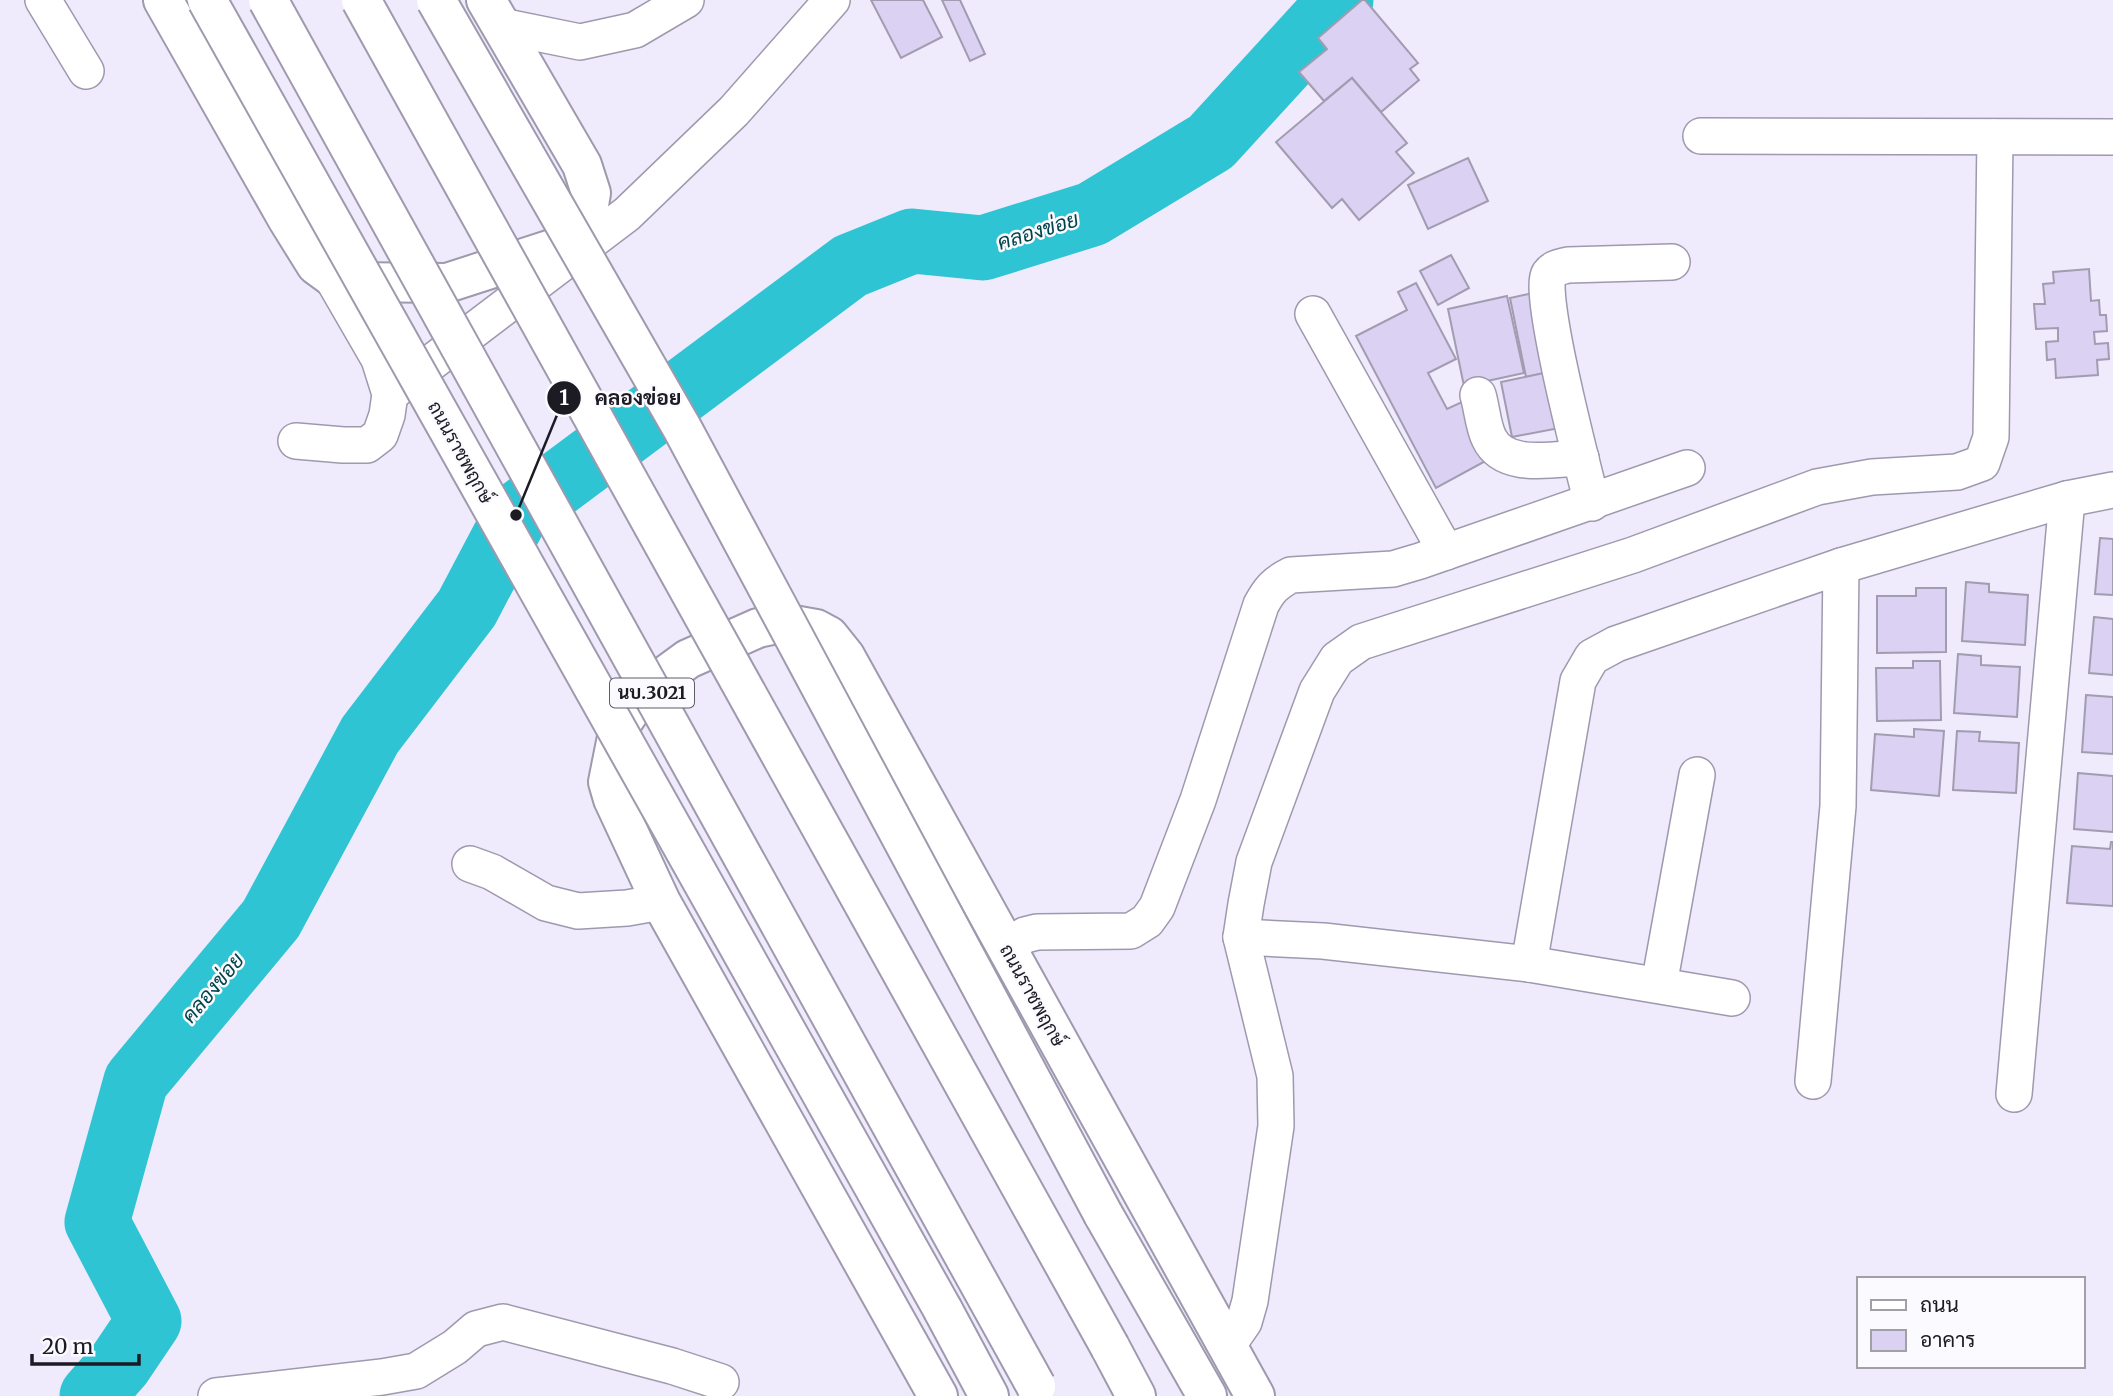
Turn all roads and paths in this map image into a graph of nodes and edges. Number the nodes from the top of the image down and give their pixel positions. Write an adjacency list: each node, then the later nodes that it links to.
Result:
1 (43, 0): 10 (street)
2 (163, 0): 15 (main road)
3 (207, 0): 42 (main road, ถนนราชพฤกษ์ / นบ.3021, bridge)
4 (268, 0): 39 (main road, นบ.3021, bridge)
5 (361, 0): 43 (main road, bridge)
6 (436, 0): 44 (main road, bridge)
7 (687, 0): 9 (street)
8 (832, 0): 17 (street)
9 (494, 13): 15 (main road)
10 (86, 71)
11 (1702, 136): 12 (street)
12 (1996, 137): 13 (street); 30 (street)
13 (2113, 137)
14 (1672, 262): 20 (street)
15 (331, 276): 17 (street)
16 (1313, 314): 25 (street)
17 (390, 394): 19 (street)
18 (1478, 395): 20 (street)
19 (296, 441)
20 (1581, 458): 24 (street)
21 (1687, 468): 24 (street)
22 (2113, 490): 23 (street)
23 (2067, 499): 26 (street); 36 (street)
24 (1592, 503): 25 (street)
25 (1446, 552): 31 (street)
26 (1841, 566): 32 (street); 35 (street)
27 (1697, 775): 33 (street)
28 (470, 864): 29 (street)
29 (661, 902): 31 (main road, ถนนราชพฤกษ์); 41 (main road, ถนนราชพฤกษ์)
30 (1241, 937): 32 (street); 37 (street)
31 (1007, 947): 37 (main road, ถนนราชพฤกษ์)
32 (1529, 964): 33 (street)
33 (1659, 985): 34 (street)
34 (1732, 998)
35 (1813, 1081)
36 (2014, 1094)
37 (1228, 1345): 45 (main road, ถนนราชพฤกษ์)
38 (722, 1382): 40 (street)
39 (1039, 1391)
40 (216, 1396)
41 (939, 1396)
42 (989, 1396)
43 (1136, 1396)
44 (1207, 1396)
45 (1255, 1396)

